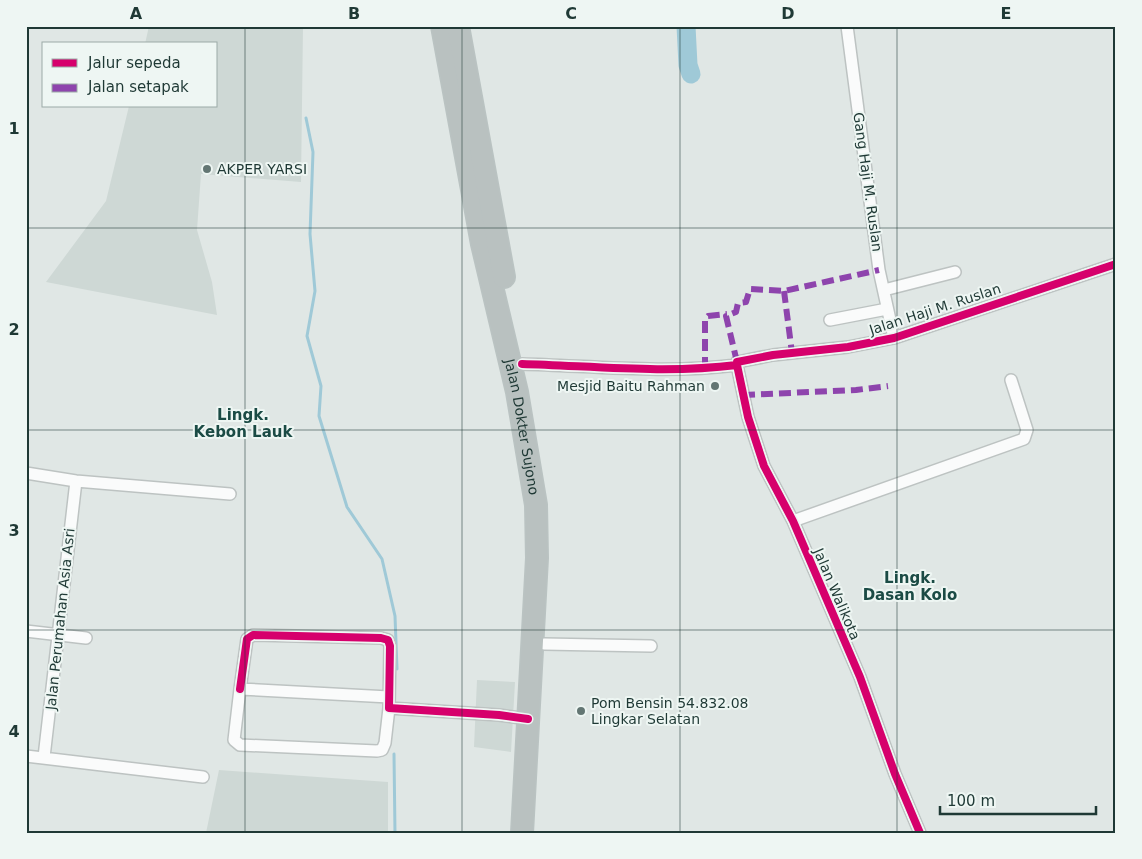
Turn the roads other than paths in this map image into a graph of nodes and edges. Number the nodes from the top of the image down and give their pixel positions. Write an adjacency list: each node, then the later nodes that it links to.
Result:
1 (442, 26): 17 (highway, Jalan Dokter Sujono)
2 (458, 26): 10 (highway)
3 (847, 26): 6 (street, Gang Haji M. Ruslan)
4 (1116, 264): 9 (street, Jalan Haji M. Ruslan)
5 (955, 272): 6 (street)
6 (884, 290): 7 (street, Gang Haji M. Ruslan)
7 (887, 310): 8 (street); 9 (street, Gang Haji M. Ruslan)
8 (830, 320)
9 (894, 338): 11 (street, Jalan Haji M. Ruslan)
10 (522, 364): 11 (street, Jalan Haji M. Ruslan); 17 (highway)
11 (737, 365): 16 (street, Jalan Walikota)
12 (1011, 380): 16 (street)
13 (26, 473): 14 (street)
14 (76, 481): 15 (street); 19 (street, Jalan Perumahan Asia Asri)
15 (230, 494)
16 (793, 521): 31 (street, Jalan Walikota)
17 (542, 536): 21 (highway); 25 (highway, Jalan Dokter Sujono)
18 (26, 631): 19 (street)
19 (57, 635): 20 (street); 27 (street, Jalan Perumahan Asia Asri)
20 (86, 638)
21 (544, 644): 22 (street); 30 (highway)
22 (652, 646)
23 (240, 689): 24 (street); 24 (street); 24 (street)
24 (389, 702): 25 (street)
25 (528, 719): 29 (highway, Jalan Dokter Sujono)
26 (26, 756): 27 (street)
27 (44, 757): 28 (street)
28 (203, 778)
29 (522, 833)
30 (536, 833)
31 (920, 833)

